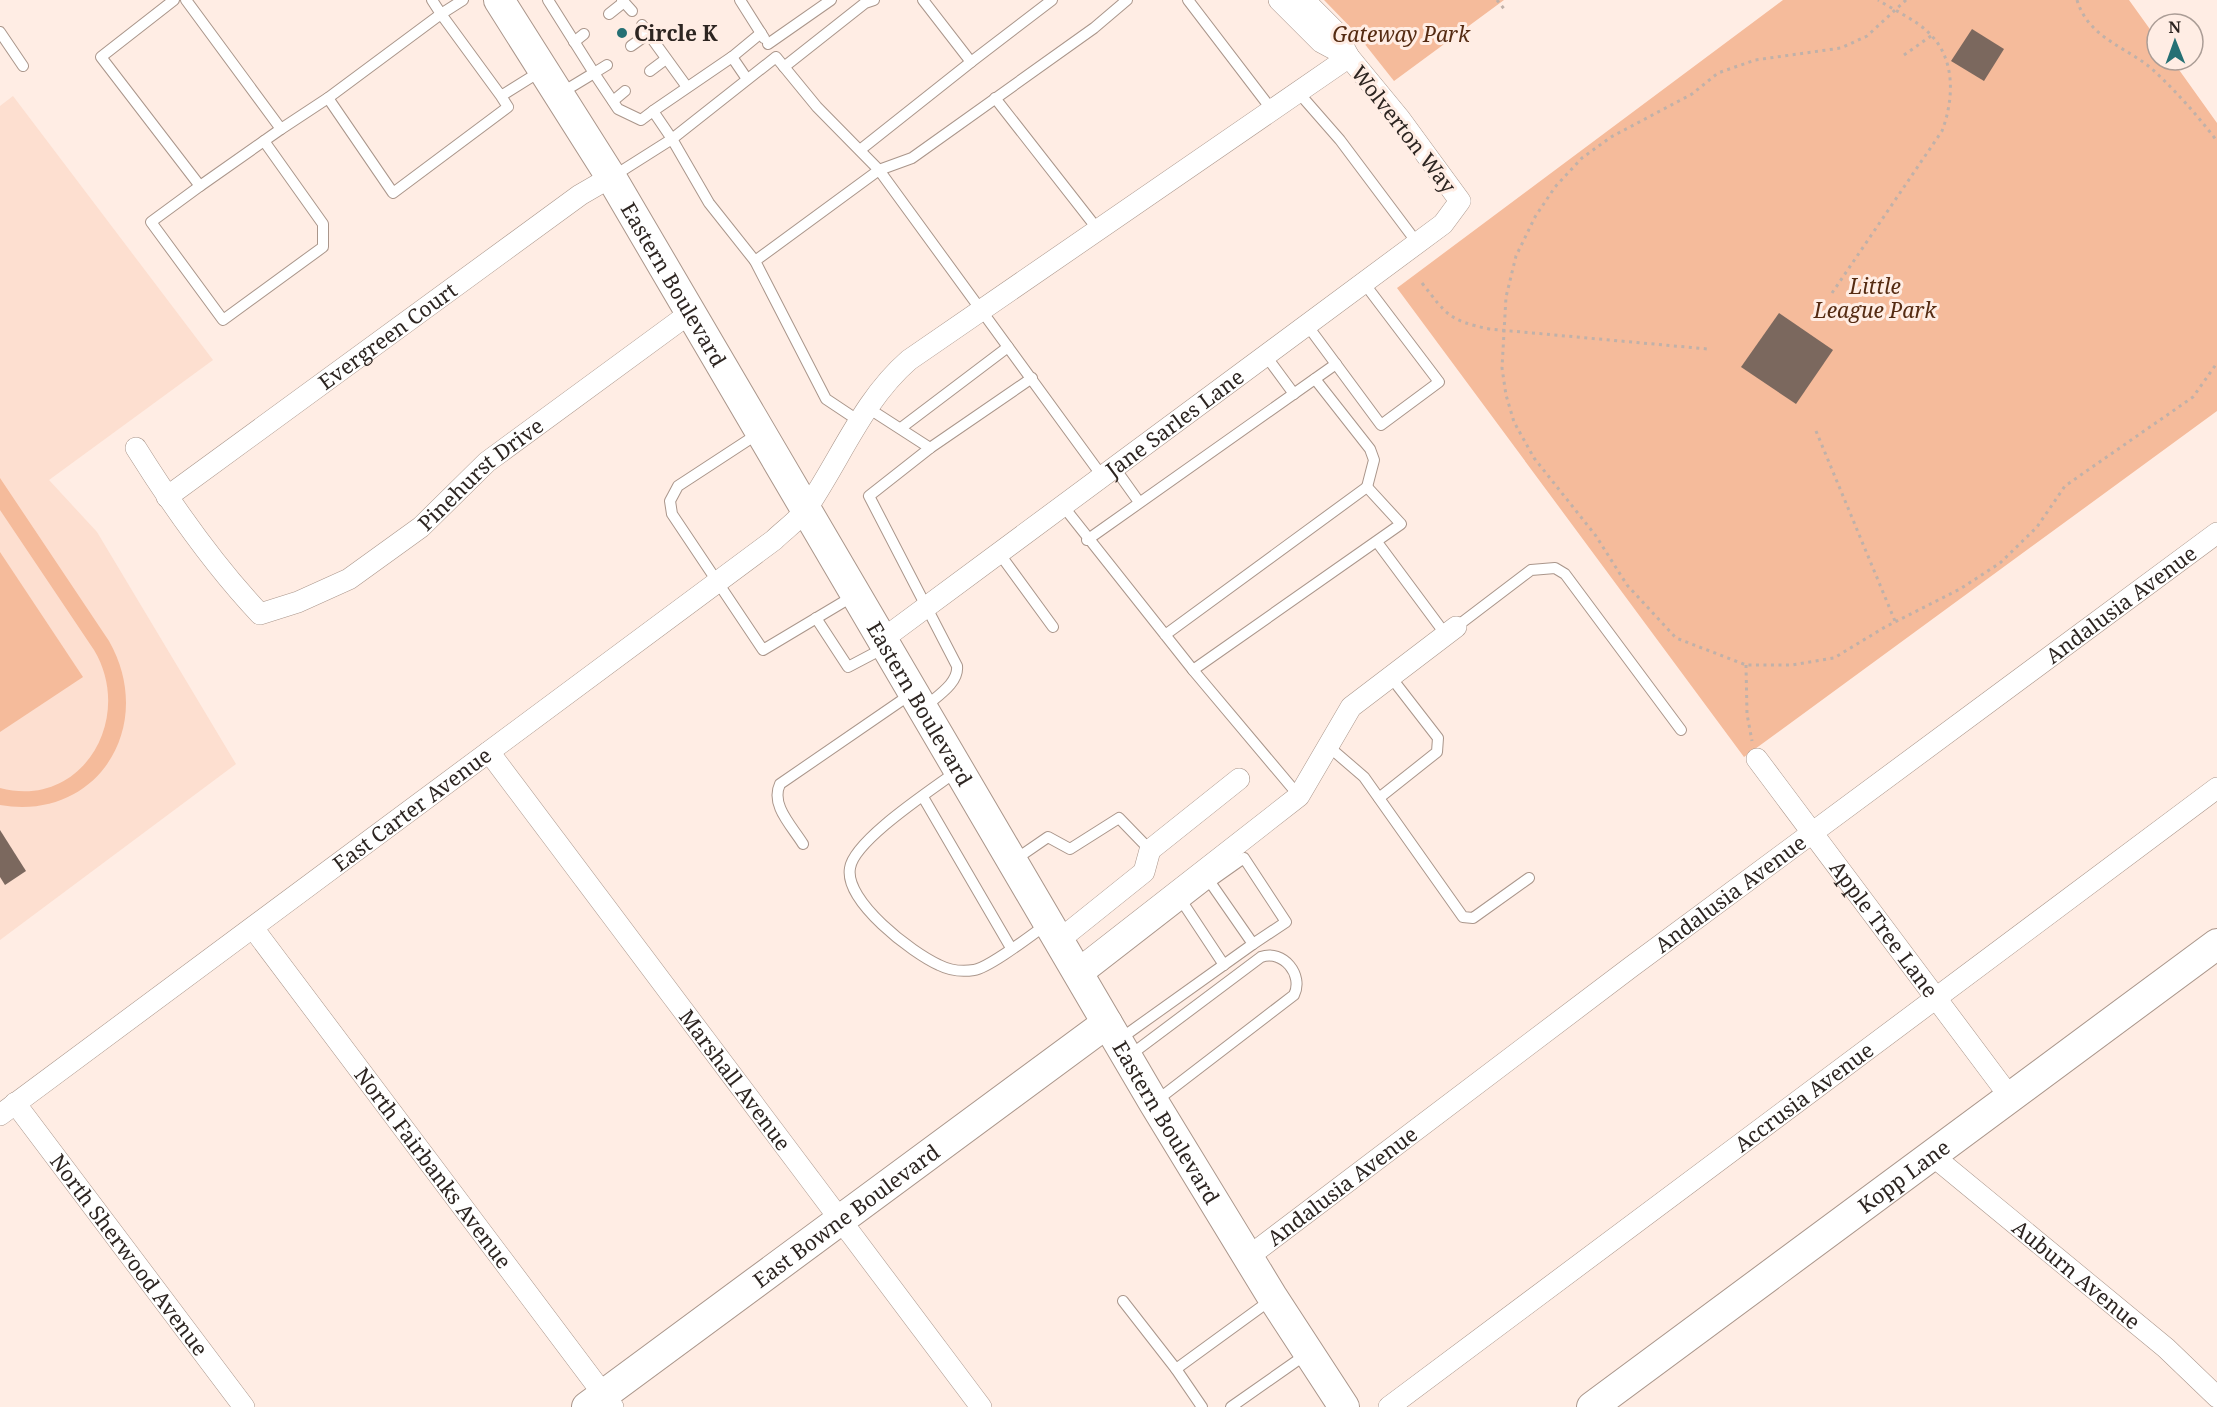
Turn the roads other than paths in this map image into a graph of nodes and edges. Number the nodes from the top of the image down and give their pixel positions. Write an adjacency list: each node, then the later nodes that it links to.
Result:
1 (174, 0): 54 (lane)
2 (186, 0): 48 (lane)
3 (432, 0): 18 (lane)
4 (463, 0): 18 (lane)
5 (499, 0): 34 (main road, Eastern Boulevard)
6 (548, 0): 23 (lane)
7 (740, 0): 21 (lane)
8 (831, 0): 24 (lane)
9 (874, 0): 33 (lane)
10 (922, 0): 30 (lane)
11 (1052, 0): 30 (lane)
12 (1127, 0): 44 (lane)
13 (1188, 0): 47 (lane)
14 (1279, 0): 28 (street, Wolverton Way)
15 (1304, 0): 28 (street, Wolverton Way)
16 (623, 1): 17 (lane); 19 (lane)
17 (632, 12)
18 (441, 14): 42 (lane); 43 (lane)
19 (609, 14)
20 (0, 32): 32 (lane)
21 (761, 33): 24 (lane); 26 (lane)
22 (584, 34): 23 (lane)
23 (574, 42): 36 (lane)
24 (768, 44): 27 (lane)
25 (632, 46): 29 (lane)
26 (732, 57): 37 (lane); 38 (lane)
27 (776, 57): 33 (lane); 37 (lane)
28 (1349, 57): 40 (street, East Carter Avenue); 55 (street, Wolverton Way)
29 (666, 59): 35 (lane); 38 (lane)
30 (971, 62): 51 (lane)
31 (607, 65): 36 (lane)
32 (23, 66)
33 (784, 67): 51 (lane)
34 (544, 69): 41 (main road, Eastern Boulevard); 42 (lane)
35 (651, 71)
36 (594, 73): 41 (lane); 45 (lane)
37 (747, 80): 49 (lane)
38 (687, 87): 46 (lane)
39 (626, 91): 45 (lane)
40 (1298, 92): 47 (street, East Carter Avenue); 57 (lane)
41 (559, 94): 53 (main road, Eastern Boulevard)
42 (501, 96): 43 (lane)
43 (328, 98): 48 (lane)
44 (995, 98): 52 (lane); 56 (lane)
45 (613, 101): 46 (lane)
46 (653, 111): 49 (lane)
47 (1272, 111): 56 (street, East Carter Avenue)
48 (281, 129): 50 (lane)
49 (672, 139): 53 (lane); 58 (lane)
50 (264, 141): 54 (lane); 54 (lane)
51 (860, 150): 52 (lane)
52 (879, 170): 58 (lane); 60 (lane)
53 (611, 177): 61 (main road, Eastern Boulevard); 76 (street, Evergreen Court)
54 (200, 186)
55 (1460, 201): 57 (street, Jane Sarles Lane)
56 (1099, 231): 60 (street, East Carter Avenue)
57 (1418, 244): 59 (street, Jane Sarles Lane)
58 (755, 261): 69 (lane)
59 (1364, 284): 62 (street, Jane Sarles Lane); 65 (lane)
60 (982, 311): 63 (lane); 69 (street, East Carter Avenue)
61 (690, 313): 71 (main road, Eastern Boulevard); 76 (street, Pinehurst Drive)
62 (1307, 325): 64 (street, Jane Sarles Lane); 65 (lane)
63 (1008, 347): 66 (lane); 70 (lane)
64 (1266, 356): 68 (lane); 74 (street, Jane Sarles Lane)
65 (1336, 364): 67 (lane)
66 (1032, 378): 73 (lane); 74 (lane)
67 (1315, 379): 68 (lane); 75 (lane)
68 (1294, 394): 77 (lane)
69 (864, 414): 70 (lane); 79 (street, East Carter Avenue)
70 (901, 428): 73 (lane)
71 (759, 433): 79 (main road, Eastern Boulevard); 84 (lane)
72 (136, 448): 76 (street)
73 (930, 448): 86 (lane)
74 (1108, 472): 77 (lane); 78 (street, Jane Sarles Lane)
75 (1367, 486): 82 (lane); 90 (lane)
76 (167, 497)
77 (1139, 502): 81 (lane)
78 (1063, 506): 81 (lane); 83 (street, Jane Sarles Lane)
79 (806, 510): 84 (street, East Carter Avenue); 85 (main road, Eastern Boulevard)
80 (2217, 533): 105 (street, Andalusia Avenue)
81 (1087, 540): 90 (lane)
82 (1377, 542): 89 (lane); 92 (lane)
83 (999, 553): 86 (street, Jane Sarles Lane); 88 (lane)
84 (718, 583): 87 (lane); 97 (street, East Carter Avenue)
85 (856, 594): 87 (lane); 91 (main road, Eastern Boulevard)
86 (928, 606): 91 (street, Jane Sarles Lane); 94 (lane)
87 (816, 618): 91 (lane)
88 (1053, 627)
89 (1451, 631): 93 (street); 95 (lane)
90 (1165, 635): 92 (lane)
91 (885, 643): 94 (main road, Eastern Boulevard)
92 (1193, 670): 102 (lane)
93 (1390, 676): 96 (street); 104 (lane)
94 (918, 701): 99 (main road, Eastern Boulevard); 106 (lane)
95 (1681, 730)
96 (1328, 746): 102 (street); 104 (lane)
97 (489, 752): 112 (street, East Carter Avenue); 125 (street, Marshall Avenue)
98 (1757, 759): 105 (street, Apple Tree Lane)
99 (957, 770): 103 (lane); 108 (main road, Eastern Boulevard)
100 (1239, 779): 107 (street)
101 (2217, 788): 119 (street, Accrusia Avenue)
102 (1299, 796): 118 (street)
103 (923, 797): 116 (lane); 116 (lane)
104 (1379, 798): 109 (lane)
105 (1813, 834): 119 (street, Apple Tree Lane); 126 (street, Andalusia Avenue)
106 (803, 844)
107 (1150, 850): 108 (lane); 113 (street)
108 (1011, 862): 113 (main road, Eastern Boulevard)
109 (1529, 878)
110 (1210, 882): 111 (lane); 114 (lane); 114 (lane)
111 (1183, 903): 117 (lane); 118 (lane)
112 (253, 928): 123 (street, East Carter Avenue); 132 (street, North Fairbanks Avenue)
113 (1053, 932): 116 (lane); 118 (main road, Eastern Boulevard)
114 (1253, 944): 117 (lane)
115 (2217, 944): 121 (main road, Kopp Lane)
116 (1011, 948)
117 (1224, 965): 120 (lane)
118 (1078, 976): 120 (main road, Eastern Boulevard)
119 (1936, 1000): 121 (street, Apple Tree Lane); 138 (street, Accrusia Avenue)
120 (1117, 1041): 122 (main road, Eastern Boulevard); 122 (lane); 125 (main road, East Bowne Boulevard)
121 (2010, 1097): 124 (main road, Kopp Lane)
122 (1154, 1103): 126 (main road, Eastern Boulevard)
123 (8, 1109): 133 (street, North Sherwood Avenue)
124 (1933, 1156): 131 (street, Auburn Avenue); 139 (main road, Kopp Lane)
125 (840, 1219): 132 (main road, East Bowne Boulevard); 134 (street, Marshall Avenue)
126 (1248, 1257): 127 (main road, Eastern Boulevard)
127 (1273, 1298): 129 (main road, Eastern Boulevard); 130 (lane)
128 (1123, 1301): 130 (lane)
129 (1308, 1353): 136 (lane); 137 (main road, Eastern Boulevard)
130 (1176, 1369): 135 (lane)
131 (2217, 1397)
132 (602, 1403)
133 (244, 1407)
134 (981, 1407)
135 (1202, 1407)
136 (1231, 1407)
137 (1344, 1407)
138 (1389, 1407)
139 (1592, 1407)

